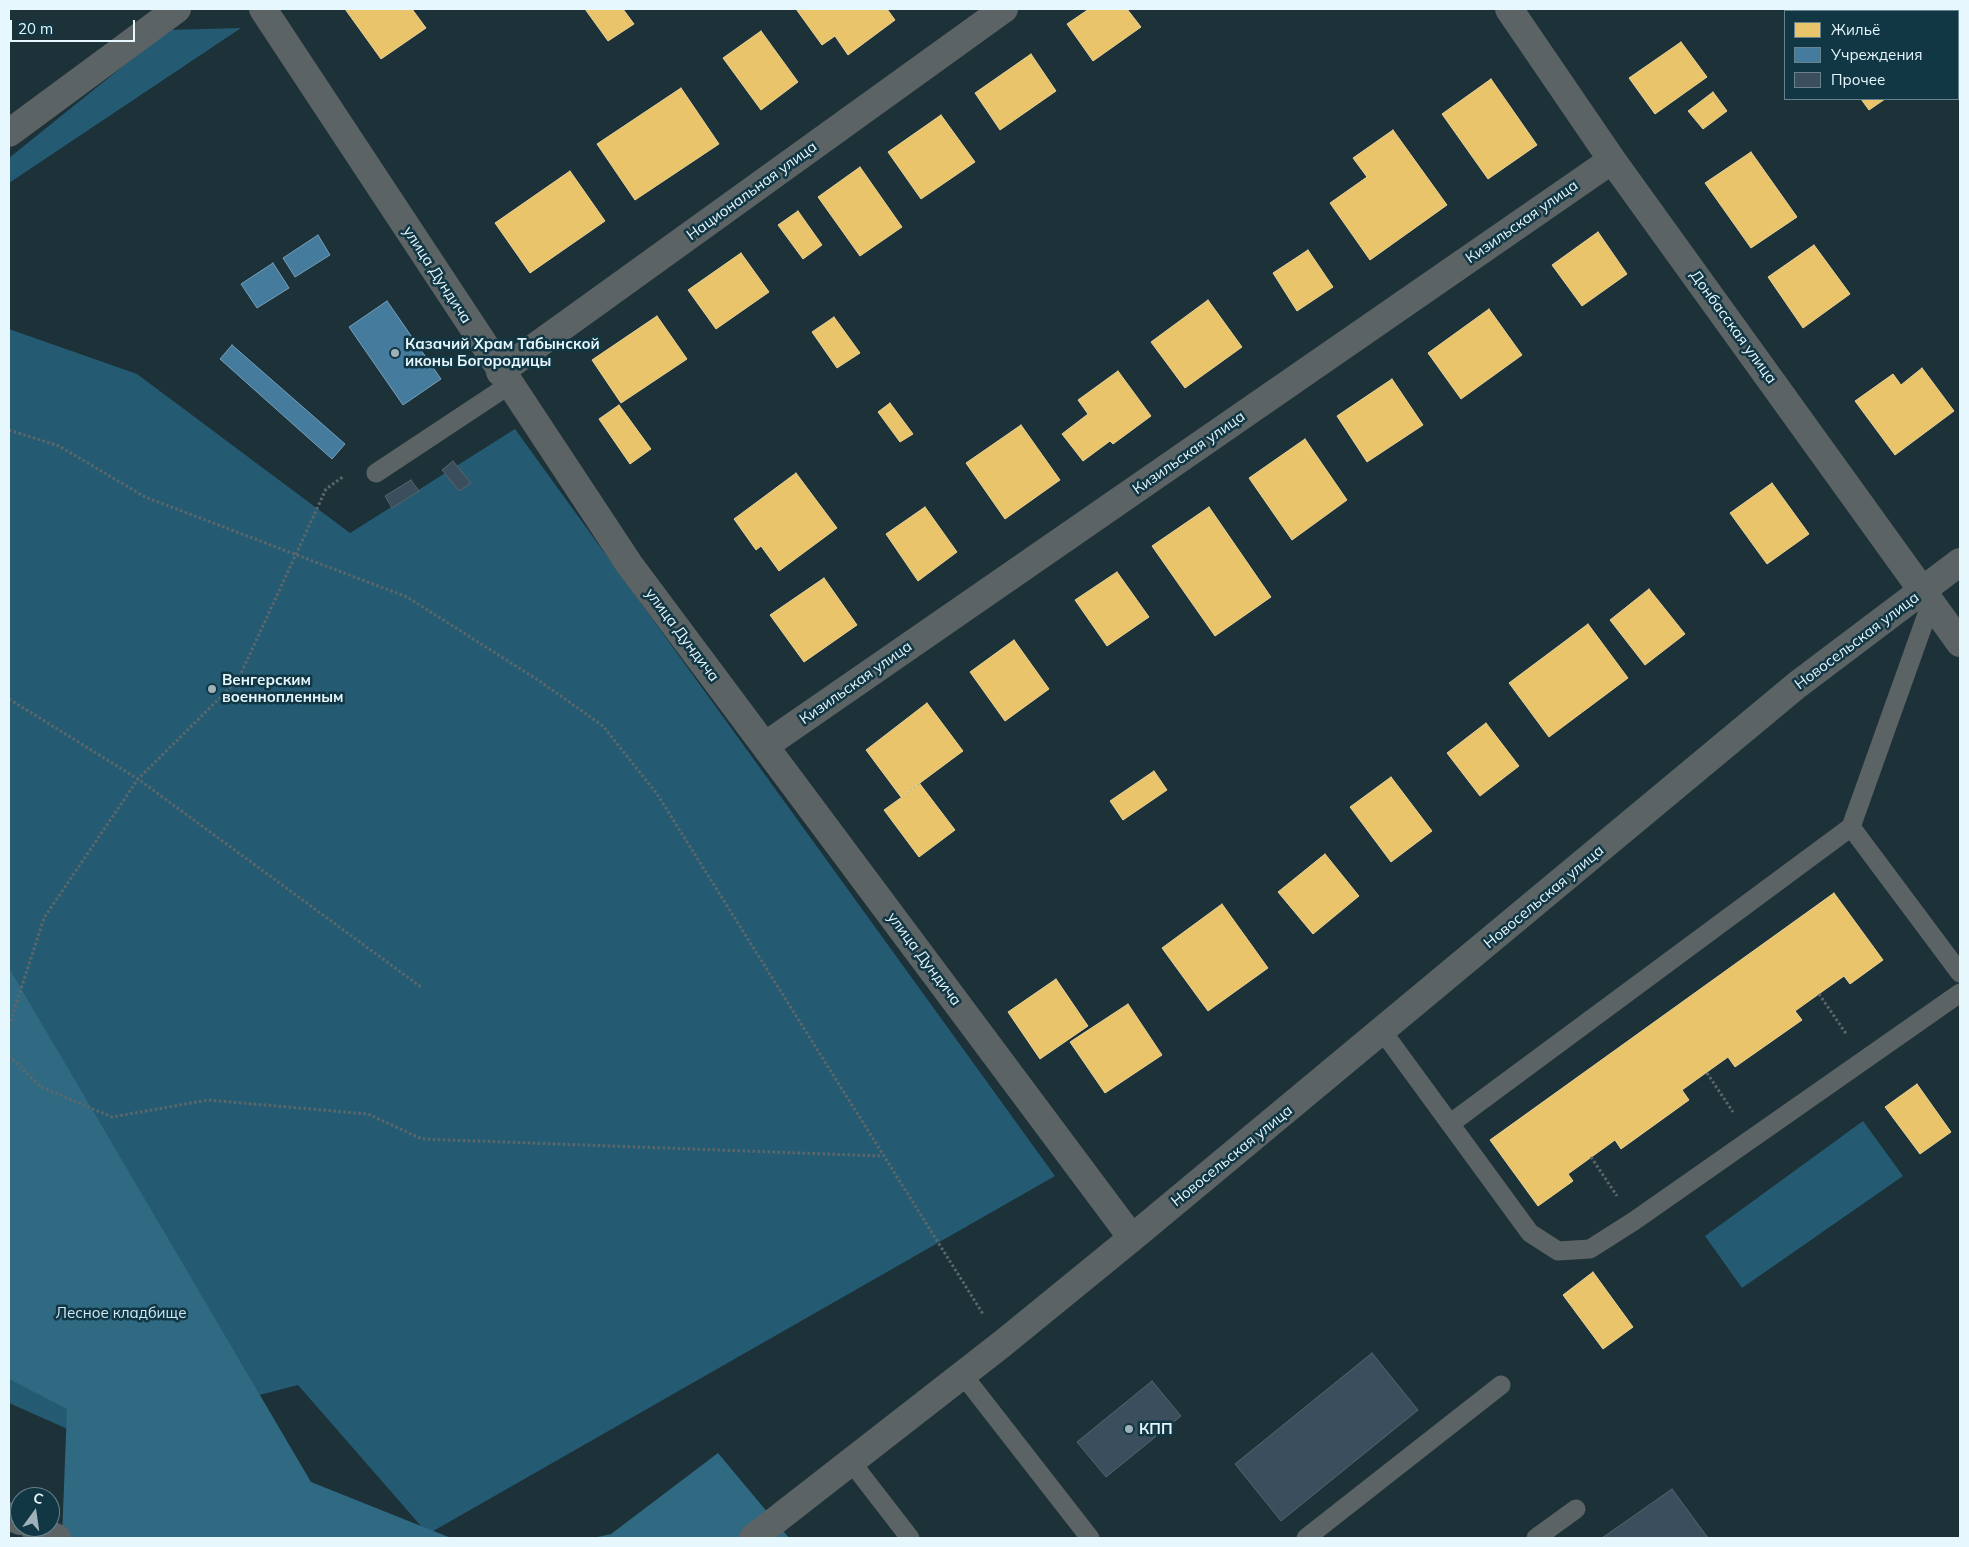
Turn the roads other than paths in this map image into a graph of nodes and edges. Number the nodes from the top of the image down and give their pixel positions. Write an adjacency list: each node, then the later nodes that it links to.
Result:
1 (177, 9): 5 (street)
2 (263, 9): 7 (street, улица Дундича)
3 (1004, 9): 7 (street, Национальная улица)
4 (1509, 9): 6 (street, Донбасская улица)
5 (9, 133)
6 (1612, 160): 10 (street, Донбасская улица); 12 (street, Кизильская улица)
7 (504, 378): 8 (lane); 12 (street, улица Дундича)
8 (376, 473)
9 (1960, 562): 10 (street, Новосельская улица)
10 (1927, 597): 11 (street, Донбасская улица); 13 (lane); 16 (street, Новосельская улица)
11 (1960, 643)
12 (766, 746): 18 (street, улица Дундича)
13 (1851, 827): 14 (lane); 17 (lane)
14 (1960, 973)
15 (1960, 993): 17 (lane)
16 (1383, 1032): 17 (lane); 18 (street, Новосельская улица)
17 (1452, 1123)
18 (1132, 1238): 19 (street, Новосельская улица)
19 (963, 1375): 21 (street, Новосельская улица); 25 (lane)
20 (1501, 1385): 26 (lane)
21 (852, 1462): 23 (street, Новосельская улица); 24 (lane)
22 (1576, 1509): 27 (lane)
23 (753, 1538)
24 (910, 1538)
25 (1090, 1538)
26 (1306, 1538)
27 (1536, 1538)

